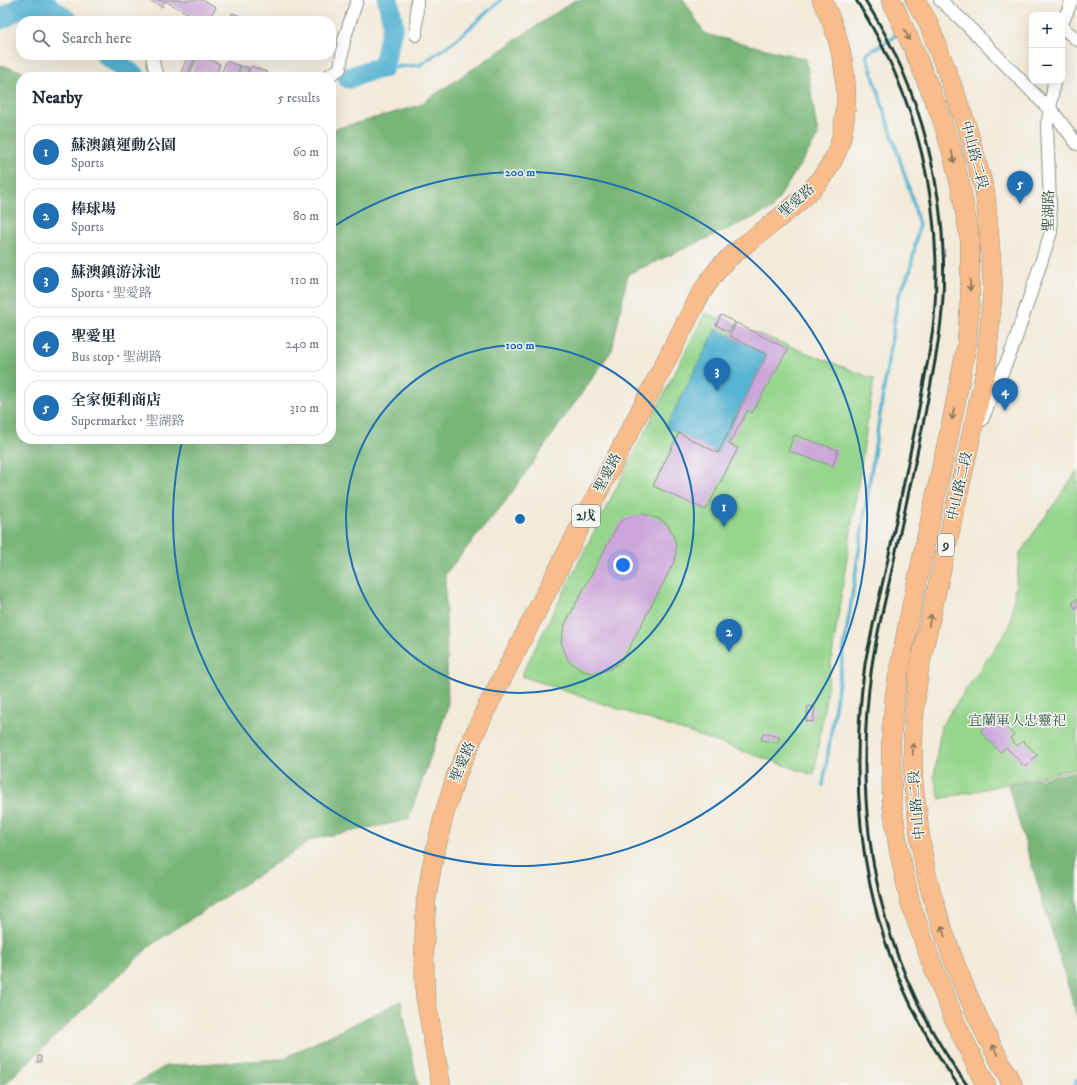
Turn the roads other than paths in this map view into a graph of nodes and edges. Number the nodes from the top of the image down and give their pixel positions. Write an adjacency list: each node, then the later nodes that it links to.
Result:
1 (357, 0): 14 (street)
2 (417, 0): 10 (street)
3 (822, 0): 20 (main road, 聖愛路 / 2戊)
4 (891, 0): 21 (main road, 中山路二段 / 9, one-way to 21)
5 (915, 0): 18 (main road, 中山路二段 / 9)
6 (940, 0): 16 (street)
7 (1072, 0): 8 (street)
8 (1065, 18)
9 (1065, 29): 11 (street)
10 (416, 35)
11 (1077, 40)
12 (153, 60): 13 (street)
13 (156, 72)
14 (335, 72)
15 (1054, 84): 16 (street, 聖湖路)
16 (1050, 110): 17 (street); 18 (street, 聖湖路)
17 (1077, 144)
18 (968, 452): 19 (main road, 中山路二段 / 9, one-way to 18)
19 (1009, 1078): 21 (main road)
20 (441, 1085)
21 (987, 1085)

